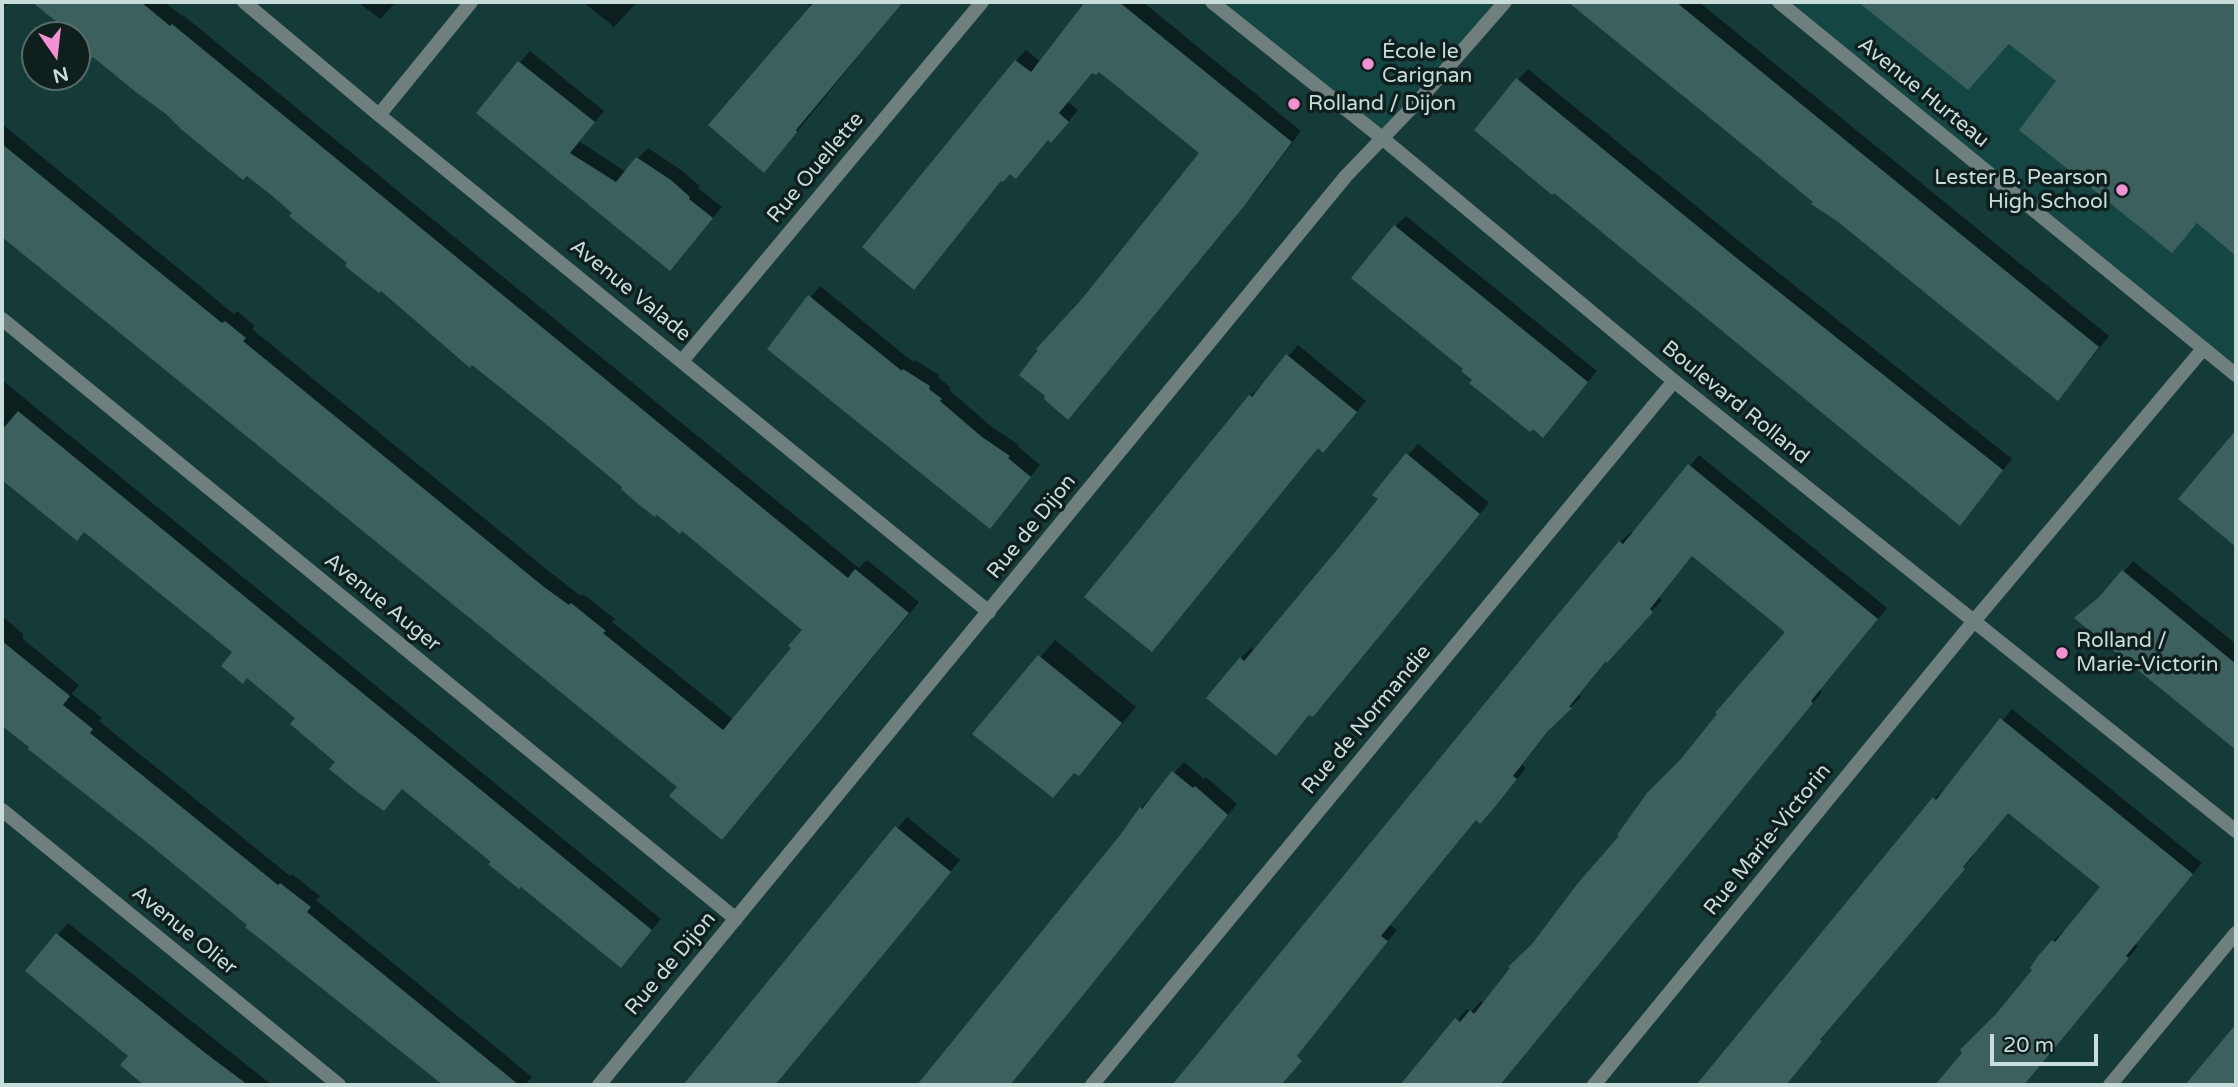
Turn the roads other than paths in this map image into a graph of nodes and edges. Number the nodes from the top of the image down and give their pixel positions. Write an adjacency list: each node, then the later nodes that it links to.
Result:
1 (244, 2): 7 (street, Avenue Valade)
2 (471, 2): 7 (street)
3 (982, 2): 11 (street, Rue Ouellette)
4 (1212, 2): 8 (street, Boulevard Rolland)
5 (1505, 2): 8 (street, Rue de Dijon)
6 (1779, 2): 10 (street, Avenue Hurteau)
7 (379, 115): 11 (street, Avenue Valade)
8 (1382, 138): 13 (street, Boulevard Rolland); 14 (street, Rue de Dijon)
9 (2, 319): 18 (street, Avenue Auger)
10 (2203, 349): 12 (street, Avenue Hurteau); 15 (street, Rue Marie-Victorin)
11 (682, 360): 14 (street, Avenue Valade)
12 (2236, 375)
13 (1674, 381): 15 (street, Boulevard Rolland); 22 (street, Rue de Normandie)
14 (989, 612): 18 (street, Rue de Dijon)
15 (1974, 621): 17 (street, Boulevard Rolland); 23 (street, Rue Marie-Victorin)
16 (2, 810): 20 (street, Avenue Olier)
17 (2236, 831)
18 (736, 919): 21 (street, Rue de Dijon)
19 (2236, 933): 24 (street)
20 (339, 1085)
21 (599, 1085)
22 (1092, 1085)
23 (1594, 1085)
24 (2110, 1085)

